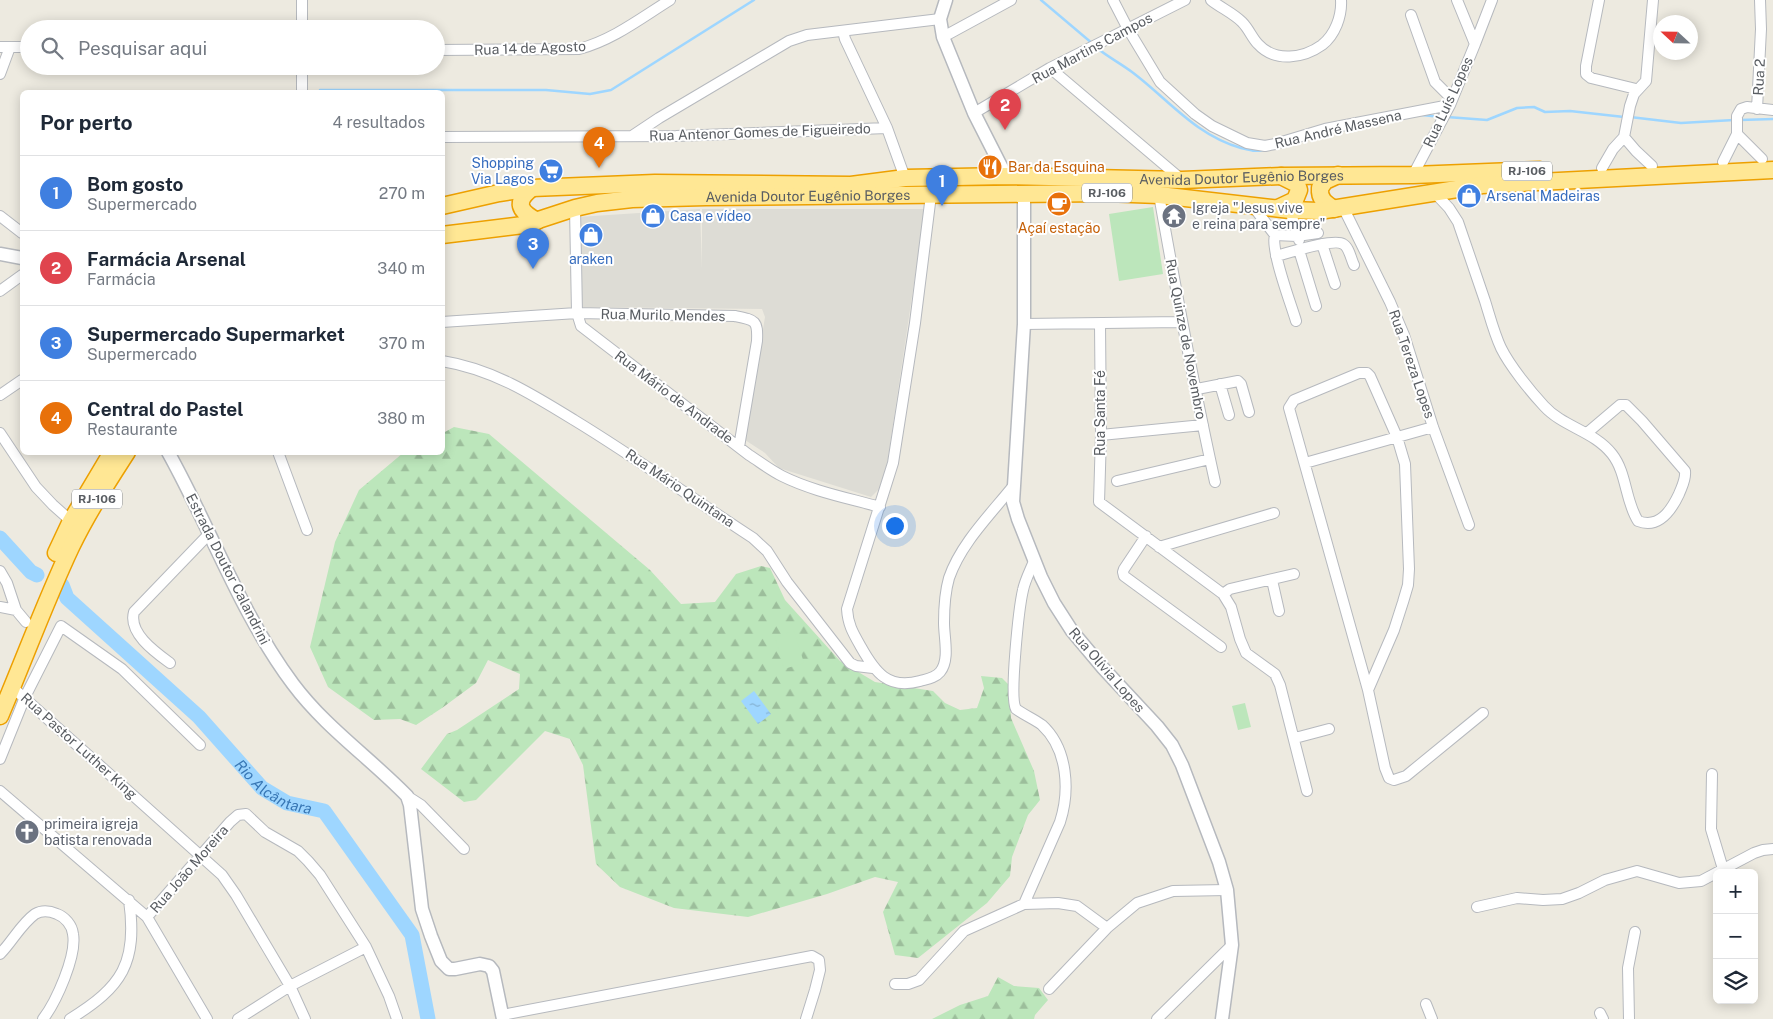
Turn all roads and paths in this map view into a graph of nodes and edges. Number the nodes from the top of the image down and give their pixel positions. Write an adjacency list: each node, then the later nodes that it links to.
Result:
1 (302, 0): 16 (street)
2 (670, 0): 23 (street, Rua 14 de Agosto)
3 (946, 0): 15 (street)
4 (1011, 0): 19 (street)
5 (1113, 0): 17 (street, Rua André Massena)
6 (1185, 0): 17 (street, Rua Martins Campos)
7 (1211, 0): 8 (street)
8 (1341, 0)
9 (1457, 0): 20 (street, Rua Luís Lopes)
10 (1492, 0): 20 (street)
11 (1599, 0): 28 (street)
12 (1653, 0): 28 (street)
13 (1760, 0): 30 (street, Rua 2)
14 (1411, 15): 29 (street)
15 (940, 19): 18 (street); 19 (street)
16 (302, 20)
17 (1128, 29): 24 (street, Rua Martins Campos); 29 (street, Rua André Massena)
18 (843, 31): 34 (street); 35 (street)
19 (943, 37): 32 (street)
20 (1475, 44): 29 (street, Rua Luís Lopes)
21 (5, 47): 22 (street); 25 (street)
22 (20, 47)
23 (445, 50)
24 (1050, 68): 32 (street, Rua Martins Campos); 47 (street)
25 (0, 74)
26 (302, 75): 27 (street)
27 (302, 90)
28 (1636, 90): 37 (street)
29 (1449, 106): 43 (street, Rua Luís Lopes)
30 (1757, 109): 31 (street, Rua 2); 33 (street)
31 (1773, 110)
32 (974, 113): 44 (street)
33 (1737, 125): 38 (street); 39 (street)
34 (887, 128): 35 (street, Rua Antenor Gomes de Figueiredo); 46 (street)
35 (632, 136): 36 (street, Rua Antenor Gomes de Figueiredo)
36 (445, 137)
37 (1624, 137): 40 (street); 41 (street)
38 (1723, 162): 39 (highway, Avenida Doutor Eugênio Borges / RJ-106); 40 (highway, Avenida Doutor Eugênio Borges / RJ-106)
39 (1769, 163): 49 (highway, Avenida Doutor Eugênio Borges / RJ-106)
40 (1652, 166): 41 (highway, Avenida Doutor Eugênio Borges / RJ-106)
41 (1602, 168): 43 (highway, Avenida Doutor Eugênio Borges / RJ-106)
42 (1338, 175): 43 (highway, Avenida Doutor Eugênio Borges / RJ-106); 45 (highway, Avenida Doutor Eugênio Borges / RJ-106); 56 (highway)
43 (1413, 175)
44 (1006, 176): 46 (highway, Avenida Doutor Eugênio Borges / RJ-106); 47 (highway, Avenida Doutor Eugênio Borges / RJ-106)
45 (1282, 176): 47 (highway, Avenida Doutor Eugênio Borges / RJ-106); 57 (highway)
46 (905, 178): 48 (highway, Avenida Doutor Eugênio Borges / RJ-106)
47 (1182, 180)
48 (532, 188): 53 (highway, Avenida Doutor Eugênio Borges / RJ-106); 59 (highway)
49 (1434, 192): 56 (highway, Avenida Doutor Eugênio Borges / RJ-106); 91 (street)
50 (1024, 193): 51 (highway, Avenida Doutor Eugênio Borges / RJ-106); 52 (highway, Avenida Doutor Eugênio Borges / RJ-106); 79 (street, Rua Olívia Lopes)
51 (931, 195): 55 (highway, Avenida Doutor Eugênio Borges / RJ-106); 104 (street)
52 (1159, 196): 54 (highway, Avenida Doutor Eugênio Borges / RJ-106); 78 (street, Rua Quinze de Novembro)
53 (445, 205)
54 (1252, 205): 57 (highway, Avenida Doutor Eugênio Borges / RJ-106); 63 (street)
55 (574, 208): 59 (highway, Avenida Doutor Eugênio Borges / RJ-106); 75 (street)
56 (1338, 208): 57 (highway, Avenida Doutor Eugênio Borges / RJ-106); 89 (street, Rua Tereza Lopes)
57 (1284, 209): 64 (street)
58 (0, 216): 60 (street)
59 (536, 221): 62 (highway, Avenida Doutor Eugênio Borges / RJ-106)
60 (20, 231)
61 (1318, 233): 64 (street)
62 (445, 235)
63 (1275, 235): 64 (street); 68 (street)
64 (1297, 236): 66 (street)
65 (1322, 244): 66 (street); 70 (street); 72 (street)
66 (1301, 250): 68 (street); 74 (street)
67 (0, 254): 69 (street)
68 (1276, 256): 76 (street)
69 (20, 258)
70 (1354, 265)
71 (20, 276): 73 (street)
72 (1335, 284)
73 (0, 291)
74 (1316, 306)
75 (577, 314): 77 (street, Rua Murilo Mendes); 94 (street, Rua Mário de Andrade); 94 (street, Rua Murilo Mendes)
76 (1296, 321)
77 (445, 322)
78 (1181, 322): 80 (street); 84 (street, Rua Quinze de Novembro)
79 (1024, 324): 80 (street); 103 (street, Rua Olívia Lopes)
80 (1100, 324): 92 (street, Rua Santa Fé)
81 (445, 362): 125 (street, Rua Mário Quintana)
82 (20, 381): 85 (street)
83 (1220, 384): 84 (street); 86 (street); 87 (street)
84 (1197, 389): 88 (street, Rua Quinze de Novembro)
85 (0, 395)
86 (1249, 412)
87 (1229, 415)
88 (1203, 425): 92 (street); 99 (street, Rua Quinze de Novembro)
89 (1433, 427): 93 (street); 107 (street, Rua Tereza Lopes)
90 (0, 433): 106 (street)
91 (1588, 433): 91 (street)
92 (1101, 434): 110 (street, Rua Santa Fé)
93 (1397, 437): 100 (street); 100 (street); 126 (street)
94 (739, 447): 104 (street, Rua Mário de Andrade)
95 (110, 455): 106 (highway, RJ-106)
96 (125, 455): 111 (highway, RJ-106)
97 (170, 455): 109 (street, Estrada Doutor Calandrini)
98 (279, 455): 108 (street)
99 (1210, 459): 101 (street); 102 (street, Rua Quinze de Novembro)
100 (1305, 463): 126 (street)
101 (1117, 481)
102 (1215, 482)
103 (1014, 485): 113 (street, Rua Olívia Lopes); 125 (street)
104 (880, 508): 125 (street)
105 (1274, 513): 112 (street)
106 (71, 521): 111 (highway, RJ-106)
107 (1469, 525)
108 (307, 530)
109 (209, 534): 124 (street); 137 (street, Estrada Doutor Calandrini)
110 (1146, 536): 112 (street); 123 (street)
111 (66, 545): 120 (highway, RJ-106)
112 (1159, 547): 118 (street)
113 (1034, 562): 143 (street, Rua Olívia Lopes); 145 (street)
114 (0, 571): 117 (street)
115 (1294, 574): 116 (street)
116 (1272, 580): 118 (street); 121 (street)
117 (3, 588): 122 (street)
118 (1223, 594): 131 (street)
119 (0, 606): 122 (street)
120 (38, 607): 122 (highway, RJ-106); 127 (highway, RJ-106)
121 (1278, 611)
122 (21, 616): 127 (highway, RJ-106)
123 (1221, 647)
124 (170, 663)
125 (873, 668)
126 (1368, 690): 128 (street)
127 (13, 691): 129 (highway, RJ-106); 132 (street); 133 (street); 140 (street, Rua Pastor Luther King)
128 (1482, 713)
129 (0, 716)
130 (1329, 729): 131 (street)
131 (1295, 738): 136 (street)
132 (200, 746)
133 (0, 760)
134 (1712, 774): 141 (street)
135 (0, 791): 144 (street)
136 (1306, 791)
137 (407, 796): 138 (street, Estrada Doutor Calandrini); 157 (street)
138 (464, 849)
139 (1773, 849): 141 (street)
140 (201, 855): 147 (street, Rua João Moreira); 151 (street, Rua João Moreira); 154 (street, Rua Pastor Luther King)
141 (1723, 869)
142 (1713, 874): 146 (street)
143 (1227, 890): 148 (street); 150 (street, Rua Olívia Lopes)
144 (128, 900): 147 (street); 159 (street)
145 (1024, 904): 148 (street); 153 (street)
146 (1477, 908)
147 (148, 917): 160 (street)
148 (1107, 928): 155 (street)
149 (1635, 932): 168 (street)
150 (1232, 945): 165 (street); 166 (street, Rua Olívia Lopes)
151 (366, 947): 154 (street); 163 (street)
152 (0, 954): 158 (street)
153 (895, 984)
154 (290, 986): 161 (street); 162 (street, Rua Pastor Luther King)
155 (1048, 990)
156 (1426, 1004): 167 (street)
157 (503, 1017): 164 (street)
158 (42, 1019)
159 (70, 1019)
160 (208, 1019)
161 (238, 1019)
162 (305, 1019)
163 (397, 1019)
164 (806, 1019)
165 (1157, 1019)
166 (1222, 1019)
167 (1432, 1019)
168 (1629, 1019)

